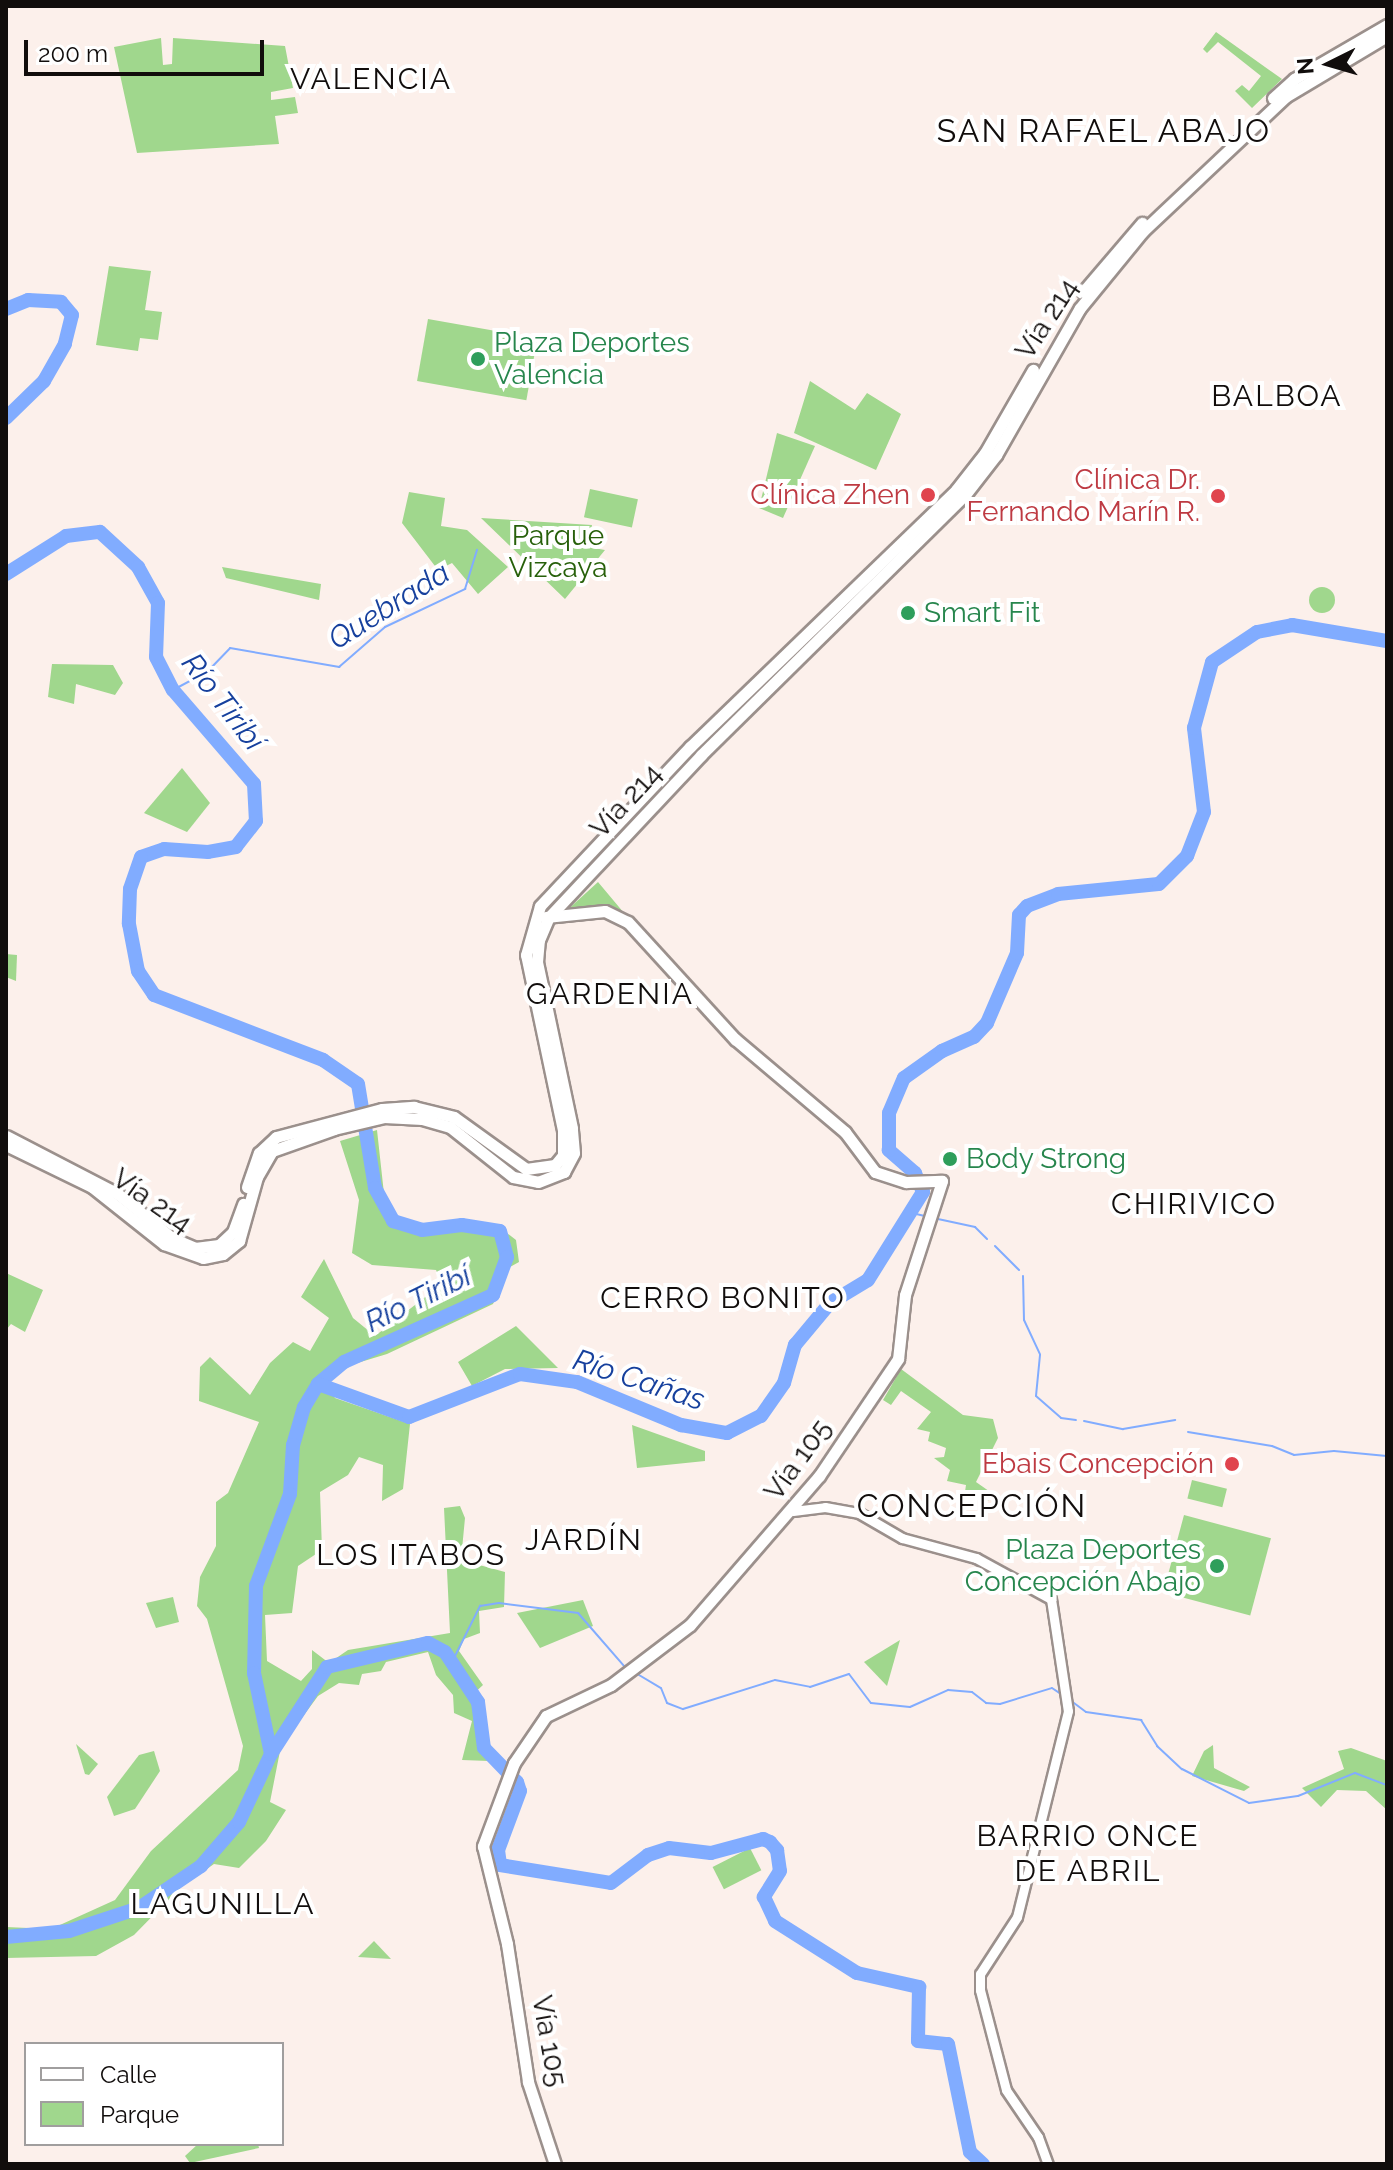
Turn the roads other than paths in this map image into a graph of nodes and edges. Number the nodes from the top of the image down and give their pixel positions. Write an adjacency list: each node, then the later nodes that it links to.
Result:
1 (1387, 25): 3 (main road, Vía 214)
2 (1387, 36): 4 (main road, Vía 214)
3 (535, 916): 4 (main road, Vía 105); 5 (main road, Vía 214)
4 (549, 917): 5 (main road, Vía 214); 9 (main road, Vía 105)
5 (383, 1113): 6 (main road, Vía 214)
6 (333, 1124): 7 (main road, Vía 214); 8 (main road, Vía 214)
7 (6, 1136)
8 (6, 1145)
9 (793, 1511): 10 (main road, Vía 105); 11 (street)
10 (555, 2164)
11 (1048, 2164)

